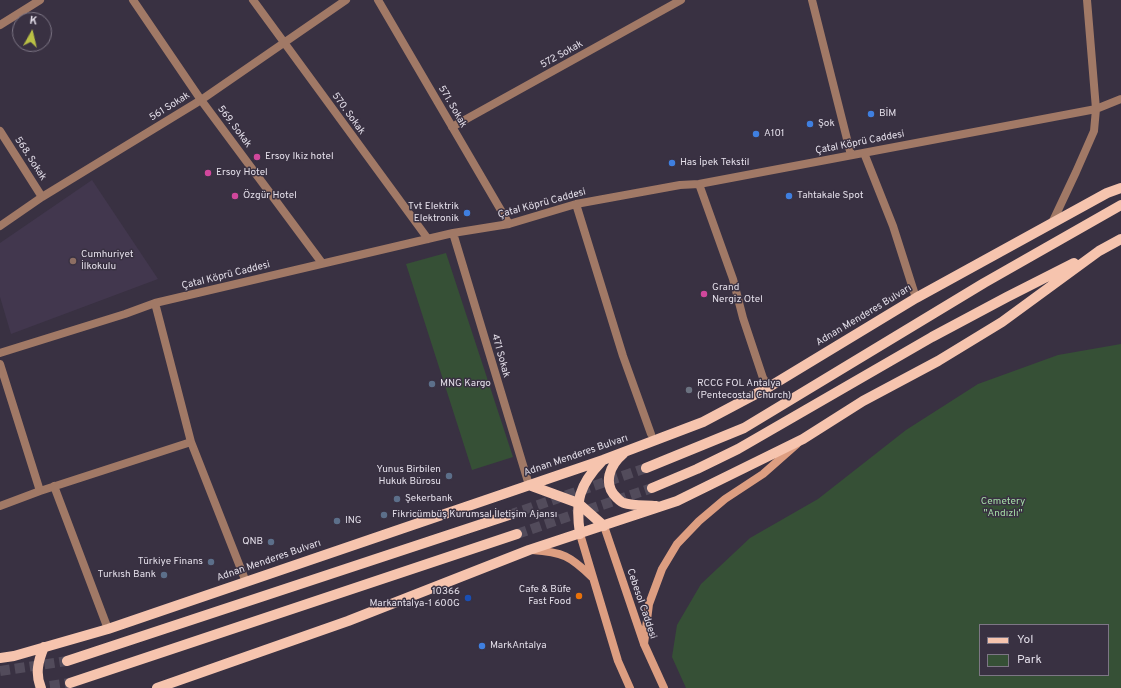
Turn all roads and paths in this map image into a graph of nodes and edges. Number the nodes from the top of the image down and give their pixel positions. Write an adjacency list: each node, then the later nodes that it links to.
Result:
1 (40, 0): 9 (street)
2 (133, 0): 12 (street, 569. Sokak)
3 (253, 0): 10 (street, 570. Sokak)
4 (346, 0): 10 (street, 561 Sokak)
5 (378, 0): 14 (street, 571. Sokak)
6 (681, 0): 14 (street, 572 Sokak)
7 (812, 0): 17 (street)
8 (1087, 0): 13 (street)
9 (0, 25)
10 (284, 43): 12 (street, 561 Sokak); 27 (street, 570. Sokak)
11 (1121, 98): 13 (street, Çatal Köprü Caddesi)
12 (201, 100): 20 (street, 561 Sokak); 30 (street, 569. Sokak)
13 (1096, 109): 16 (street, Çatal Köprü Caddesi); 24 (street)
14 (452, 127): 23 (street, 571. Sokak)
15 (0, 131): 20 (street, 568. Sokak)
16 (864, 153): 17 (street, Çatal Köprü Caddesi); 31 (street)
17 (851, 155): 18 (street, Çatal Köprü Caddesi)
18 (699, 184): 21 (street, Çatal Köprü Caddesi); 35 (street)
19 (1121, 188): 24 (main road, Adnan Menderes Bulvarı)
20 (42, 197): 25 (street, 561 Sokak)
21 (576, 204): 23 (street, Çatal Köprü Caddesi); 36 (street)
22 (1121, 205): 41 (main road)
23 (509, 224): 26 (street, Çatal Köprü Caddesi)
24 (1052, 224): 31 (main road, Adnan Menderes Bulvarı)
25 (0, 226)
26 (453, 233): 27 (street, Çatal Köprü Caddesi); 42 (street, 471 Sokak)
27 (428, 239): 30 (street, Çatal Köprü Caddesi)
28 (1121, 239): 29 (main road)
29 (1099, 251): 37 (main road); 44 (main road)
30 (322, 263): 32 (street, Çatal Köprü Caddesi)
31 (916, 298): 35 (main road, Adnan Menderes Bulvarı)
32 (155, 303): 33 (street, Çatal Köprü Caddesi); 38 (street)
33 (0, 353)
34 (0, 364): 45 (street)
35 (769, 387): 39 (main road, Adnan Menderes Bulvarı)
36 (651, 434)
37 (803, 439): 48 (main road); 57 (main road)
38 (191, 442): 43 (street); 55 (street)
39 (628, 450): 40 (main road, Adnan Menderes Bulvarı); 48 (main road)
40 (603, 460): 42 (main road, Adnan Menderes Bulvarı); 46 (main road)
41 (646, 468)
42 (529, 485): 46 (main road); 55 (main road, Adnan Menderes Bulvarı)
43 (54, 486): 45 (street); 56 (street)
44 (652, 488)
45 (40, 492): 47 (street)
46 (578, 503): 50 (main road); 52 (main road)
47 (0, 506)
48 (660, 507): 50 (main road)
49 (509, 514): 61 (main road)
50 (604, 526): 52 (main road); 57 (main road, Cebesol Caddesi)
51 (517, 534): 63 (main road)
52 (580, 534): 53 (main road); 54 (main road)
53 (529, 550): 54 (main road); 65 (main road)
54 (593, 579): 66 (main road)
55 (246, 582): 56 (main road, Adnan Menderes Bulvarı)
56 (108, 629): 58 (main road, Adnan Menderes Bulvarı)
57 (644, 644): 67 (main road, Cebesol Caddesi)
58 (44, 647): 59 (main road, Adnan Menderes Bulvarı); 64 (main road)
59 (14, 656): 60 (main road, Adnan Menderes Bulvarı); 62 (main road)
60 (0, 658)
61 (67, 661)
62 (0, 664)
63 (70, 683)
64 (41, 688)
65 (157, 688)
66 (630, 688)
67 (664, 688)

